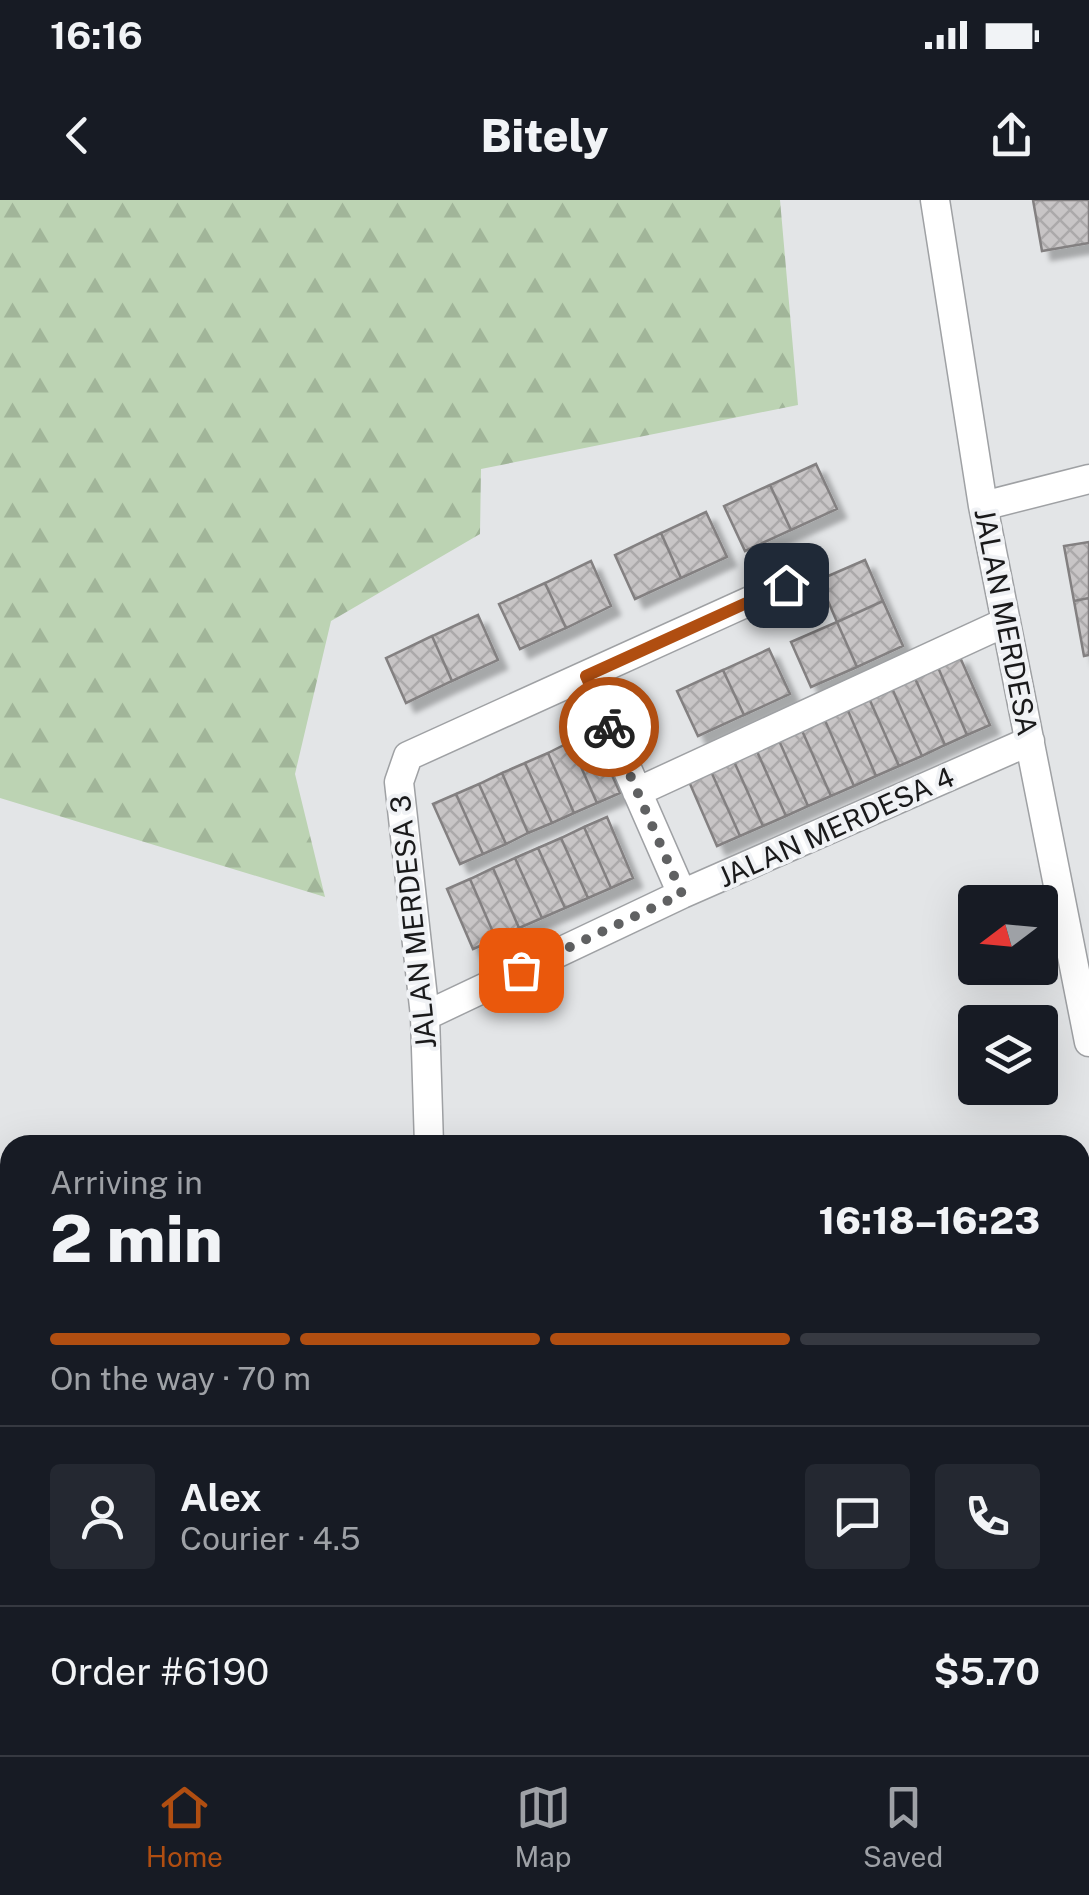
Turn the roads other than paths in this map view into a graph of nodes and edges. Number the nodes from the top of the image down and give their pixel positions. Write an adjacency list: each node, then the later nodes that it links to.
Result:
1 (935, 200): 3 (street, JALAN MERDESA)
2 (1089, 479): 3 (street)
3 (983, 506): 5 (street, JALAN MERDESA)
4 (786, 585): 6 (street, JALAN MERDESA 3)
5 (1006, 622): 7 (street, JALAN MERDESA); 8 (street)
6 (586, 676): 8 (street); 10 (street, JALAN MERDESA 3)
7 (1030, 742): 9 (street, JALAN MERDESA 4); 11 (street, JALAN MERDESA)
8 (637, 792): 9 (street)
9 (682, 894): 10 (street, JALAN MERDESA 4)
10 (425, 1016): 12 (street, JALAN MERDESA 3)
11 (1089, 1042)
12 (429, 1135)

